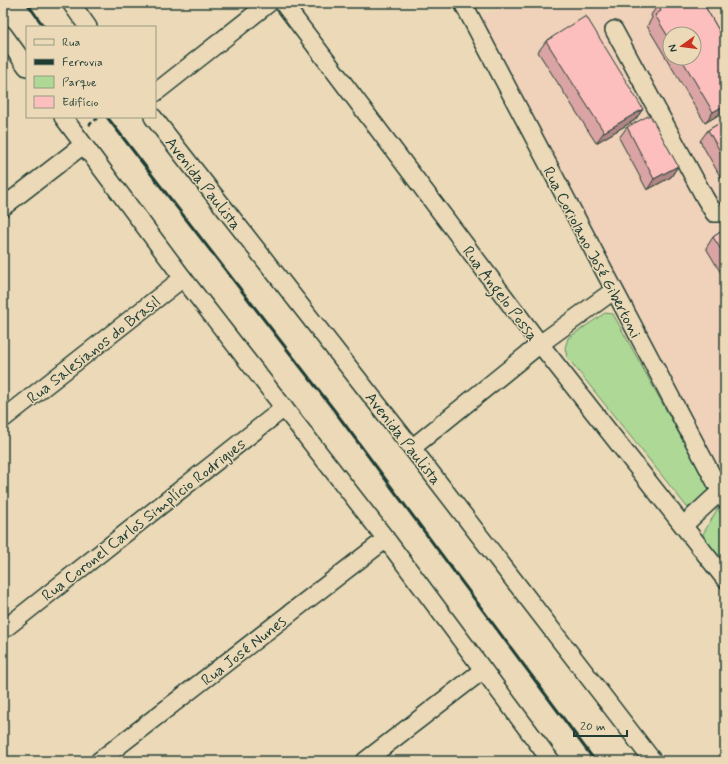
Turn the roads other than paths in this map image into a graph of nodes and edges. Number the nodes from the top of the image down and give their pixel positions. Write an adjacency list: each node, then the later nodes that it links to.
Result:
1 (72, 3): 5 (street)
2 (269, 3): 9 (street)
3 (282, 3): 17 (street, Rua Angelo Possa)
4 (463, 3): 16 (street, Rua Coriolano José Gibertoni)
5 (87, 26)
6 (614, 30): 14 (street)
7 (3, 34): 8 (street)
8 (26, 66)
9 (156, 92)
10 (64, 118): 12 (street)
11 (154, 118): 20 (street, Avenida Paulista)
12 (83, 145): 13 (street); 15 (street)
13 (3, 207)
14 (725, 213)
15 (183, 278): 18 (street); 19 (street, Rua Salesianos do Brasil)
16 (613, 291): 17 (street); 21 (street, Rua Coriolano José Gibertoni)
17 (540, 344): 20 (street); 22 (street, Rua Angelo Possa)
18 (284, 408): 23 (street); 25 (street, Rua Coronel Carlos Simplício Rodrigues)
19 (3, 419)
20 (412, 448): 30 (street, Avenida Paulista)
21 (724, 492): 22 (street)
22 (684, 525): 24 (street, Rua Angelo Possa)
23 (386, 539): 26 (street); 27 (street, Rua José Nunes)
24 (725, 579)
25 (3, 630)
26 (483, 670): 28 (street); 29 (street)
27 (99, 761)
28 (365, 761)
29 (551, 761)
30 (653, 761)

